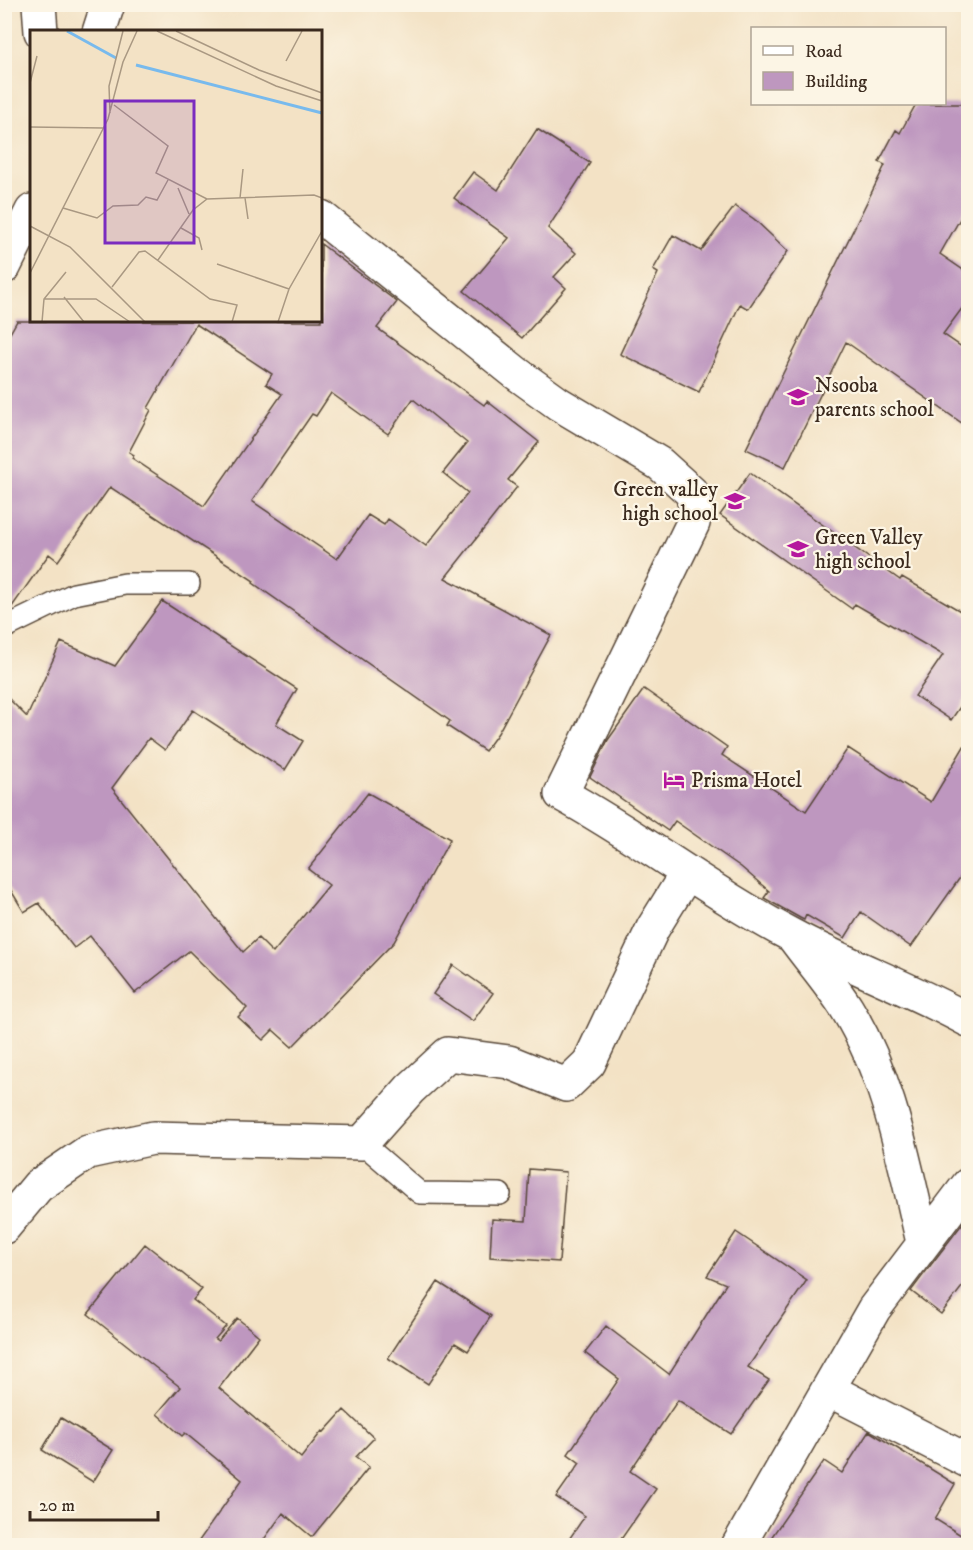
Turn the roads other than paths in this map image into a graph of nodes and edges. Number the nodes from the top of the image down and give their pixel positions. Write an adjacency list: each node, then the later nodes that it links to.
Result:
1 (39, 4): 3 (street)
2 (108, 4): 4 (street)
3 (41, 30)
4 (100, 30)
5 (30, 215): 7 (street)
6 (322, 218): 10 (street)
7 (4, 267)
8 (189, 585): 9 (lane)
9 (4, 628)
10 (687, 873): 11 (street); 13 (street)
11 (792, 936): 12 (street); 17 (street)
12 (966, 1011)
13 (362, 1143): 15 (lane); 16 (street)
14 (969, 1185): 17 (street)
15 (500, 1194)
16 (4, 1227)
17 (923, 1242): 18 (street)
18 (829, 1390): 19 (street); 20 (street)
19 (969, 1461)
20 (738, 1545)

